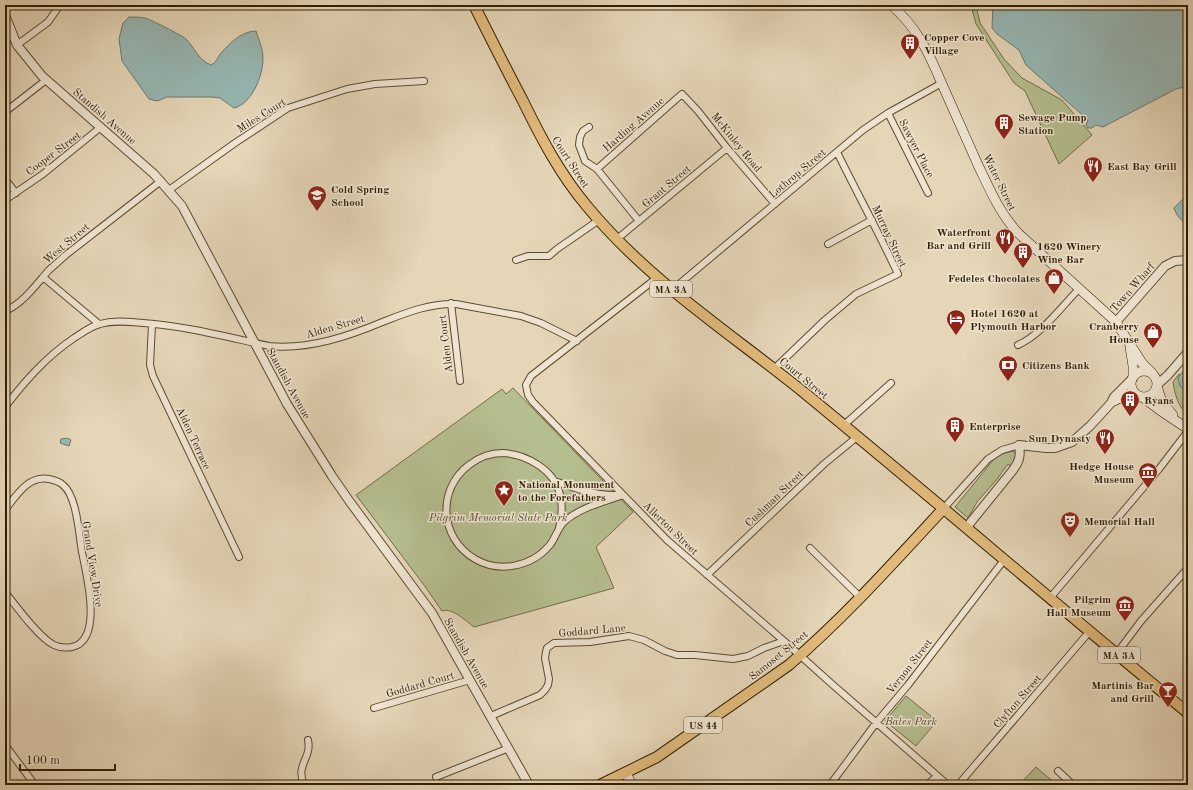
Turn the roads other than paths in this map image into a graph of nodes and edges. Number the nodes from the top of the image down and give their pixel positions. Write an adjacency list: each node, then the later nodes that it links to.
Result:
1 (60, 5): 5 (street)
2 (474, 5): 24 (main road, Court Street / MA 3A)
3 (891, 5): 8 (main road, Water Street)
4 (6, 19): 5 (street, Standish Avenue)
5 (17, 45): 6 (street, Standish Avenue)
6 (46, 80): 10 (street); 12 (street, Standish Avenue)
7 (424, 81): 19 (street, Miles Court)
8 (942, 83): 11 (street, Lothrop Street); 33 (main road, Water Street)
9 (682, 94): 14 (street, McKinley Road); 16 (street, Harding Avenue)
10 (5, 112)
11 (888, 113): 15 (street, Lothrop Street); 21 (street, Sawyer Place)
12 (101, 127): 18 (street, Standish Avenue); 20 (street, Cooper Street)
13 (589, 127): 16 (street)
14 (727, 148): 23 (street, McKinley Road); 26 (street, Grant Street)
15 (837, 152): 23 (street, Lothrop Street); 25 (street, Murray Street)
16 (597, 169): 26 (street)
17 (5, 179): 20 (street)
18 (161, 182): 19 (street, Standish Avenue); 31 (street, West Street)
19 (169, 190): 42 (street, Standish Avenue)
20 (16, 193): 22 (street, Cooper Street)
21 (928, 193)
22 (5, 200)
23 (775, 204): 34 (street, Lothrop Street)
24 (599, 220): 27 (main road, Court Street / MA 3A); 29 (street)
25 (872, 220): 28 (street); 45 (street, Murray Street)
26 (639, 221): 27 (street, Grant Street)
27 (617, 239): 32 (main road, Court Street / MA 3A)
28 (828, 244)
29 (516, 260)
30 (1188, 260): 37 (street, Town Wharf)
31 (43, 277): 36 (street); 38 (street, West Street)
32 (658, 277): 34 (main road, Court Street / MA 3A); 41 (street, Allerton Street)
33 (1079, 289): 37 (main road, Water Street); 43 (street)
34 (672, 290): 45 (main road, Court Street / MA 3A)
35 (451, 303): 41 (street, Alden Street); 42 (street, Alden Street); 48 (street, Alden Court)
36 (5, 312)
37 (1116, 322): 40 (main road, Water Street)
38 (99, 324): 39 (street, Alden Street); 53 (street, Alden Street)
39 (152, 324): 42 (street, Alden Street); 66 (street, Alden Terrace)
40 (1128, 340): 46 (main road, Water Street); 47 (main road, Water Street)
41 (577, 341): 60 (street, Allerton Street)
42 (255, 343): 77 (street, Standish Avenue)
43 (1018, 345)
44 (1188, 352): 50 (street)
45 (774, 368): 55 (main road, Court Street / MA 3A)
46 (1152, 374): 47 (main road); 50 (main road)
47 (1133, 378): 51 (main road); 52 (street)
48 (460, 382)
49 (891, 383): 55 (street)
50 (1157, 386): 51 (main road); 54 (main road)
51 (1139, 396): 52 (street); 54 (main road)
52 (1111, 403): 58 (street)
53 (5, 407)
54 (1178, 421): 56 (main road)
55 (844, 425): 57 (main road, Court Street / MA 3A)
56 (1188, 430): 72 (street)
57 (857, 437): 61 (main road, Court Street / MA 3A); 69 (street, Cushman Street)
58 (1019, 445): 61 (street); 64 (street)
59 (554, 481): 60 (street); 63 (street); 63 (street)
60 (623, 495): 63 (street); 69 (street, Allerton Street)
61 (944, 508): 64 (main road, Court Street / MA 3A); 71 (main road, Samoset Street / US 44)
62 (5, 510): 70 (street, Grand View Drive)
63 (559, 528)
64 (966, 528): 67 (main road, Court Street / MA 3A)
65 (810, 548): 71 (street)
66 (239, 557)
67 (1004, 560): 72 (main road, Court Street / MA 3A); 81 (street, Vernon Street)
68 (1188, 568): 75 (street)
69 (708, 575): 74 (street, Allerton Street)
70 (5, 592)
71 (860, 597): 76 (main road, Samoset Street / US 44)
72 (1050, 598): 73 (main road, Court Street / MA 3A)
73 (1090, 631): 75 (main road, Court Street / MA 3A); 97 (street, Clyfton Street)
74 (784, 641): 76 (street, Allerton Street); 80 (street, Goddard Lane)
75 (1117, 653): 79 (main road, Court Street / MA 3A)
76 (801, 655): 81 (street, Allerton Street); 86 (main road, Samoset Street / US 44)
77 (470, 680): 78 (street, Goddard Court); 80 (street, Standish Avenue)
78 (374, 708)
79 (1188, 712)
80 (490, 716): 84 (street, Standish Avenue)
81 (876, 723): 87 (street, Allerton Street); 94 (street, Vernon Street)
82 (308, 740): 90 (street)
83 (5, 745): 89 (street)
84 (509, 748): 88 (street); 91 (street, Standish Avenue)
85 (1058, 771): 98 (street)
86 (626, 773): 92 (main road, Samoset Street / US 44); 93 (main road)
87 (937, 776): 95 (street); 96 (street, Allerton Street)
88 (436, 777)
89 (35, 785)
90 (304, 785)
91 (529, 785)
92 (600, 785)
93 (632, 785)
94 (830, 785)
95 (927, 785)
96 (948, 785)
97 (958, 785)
98 (1073, 785)

